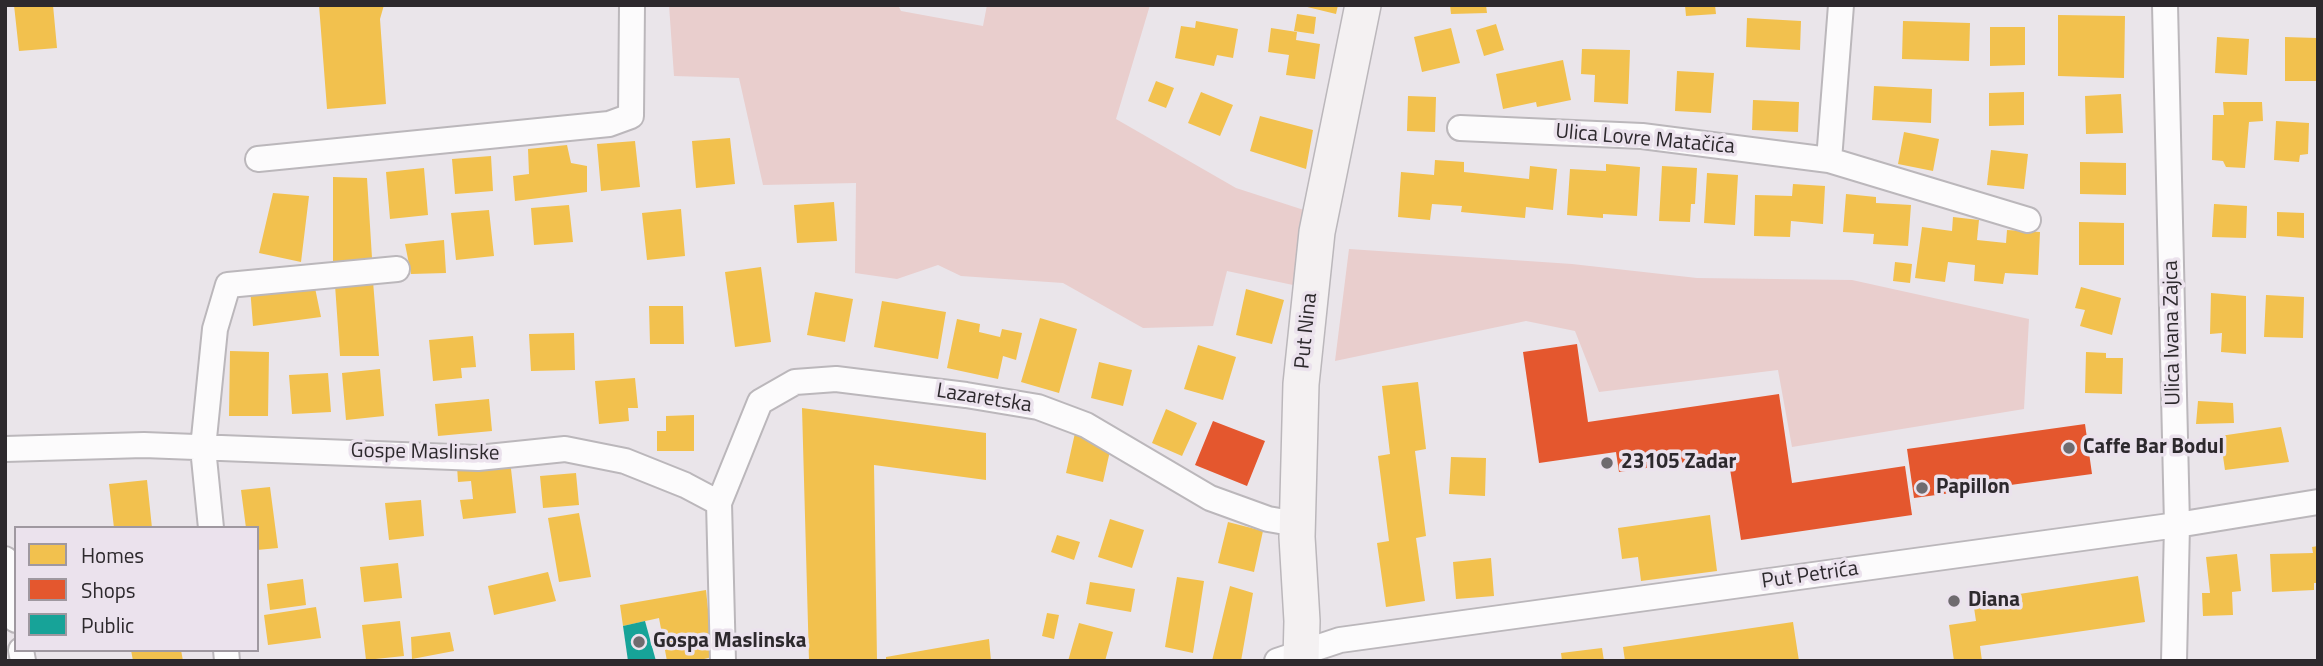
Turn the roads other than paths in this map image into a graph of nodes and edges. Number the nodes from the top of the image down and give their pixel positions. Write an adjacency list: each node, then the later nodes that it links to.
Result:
1 (632, 5): 6 (street)
2 (1363, 5): 14 (main road, Put Nina)
3 (1841, 5): 7 (street)
4 (2165, 5): 15 (street, Ulica Ivana Zajca)
5 (1460, 128): 7 (street, Ulica Lovre Matačića)
6 (258, 159)
7 (1829, 160): 8 (street, Ulica Lovre Matačića)
8 (2028, 220)
9 (397, 269): 10 (street)
10 (203, 448): 11 (street, Gospe Maslinske); 13 (street, Gospe Maslinske); 16 (street)
11 (5, 449)
12 (2318, 502): 15 (street, Put Petrića)
13 (719, 503): 14 (street, Lazaretska); 20 (street)
14 (1297, 524): 19 (main road, Put Nina)
15 (2178, 525): 19 (street, Put Petrića); 21 (street, Ulica Ivana Zajca)
16 (211, 526)
17 (5, 559): 18 (street)
18 (14, 609)
19 (1293, 658)
20 (723, 661)
21 (2174, 661)

